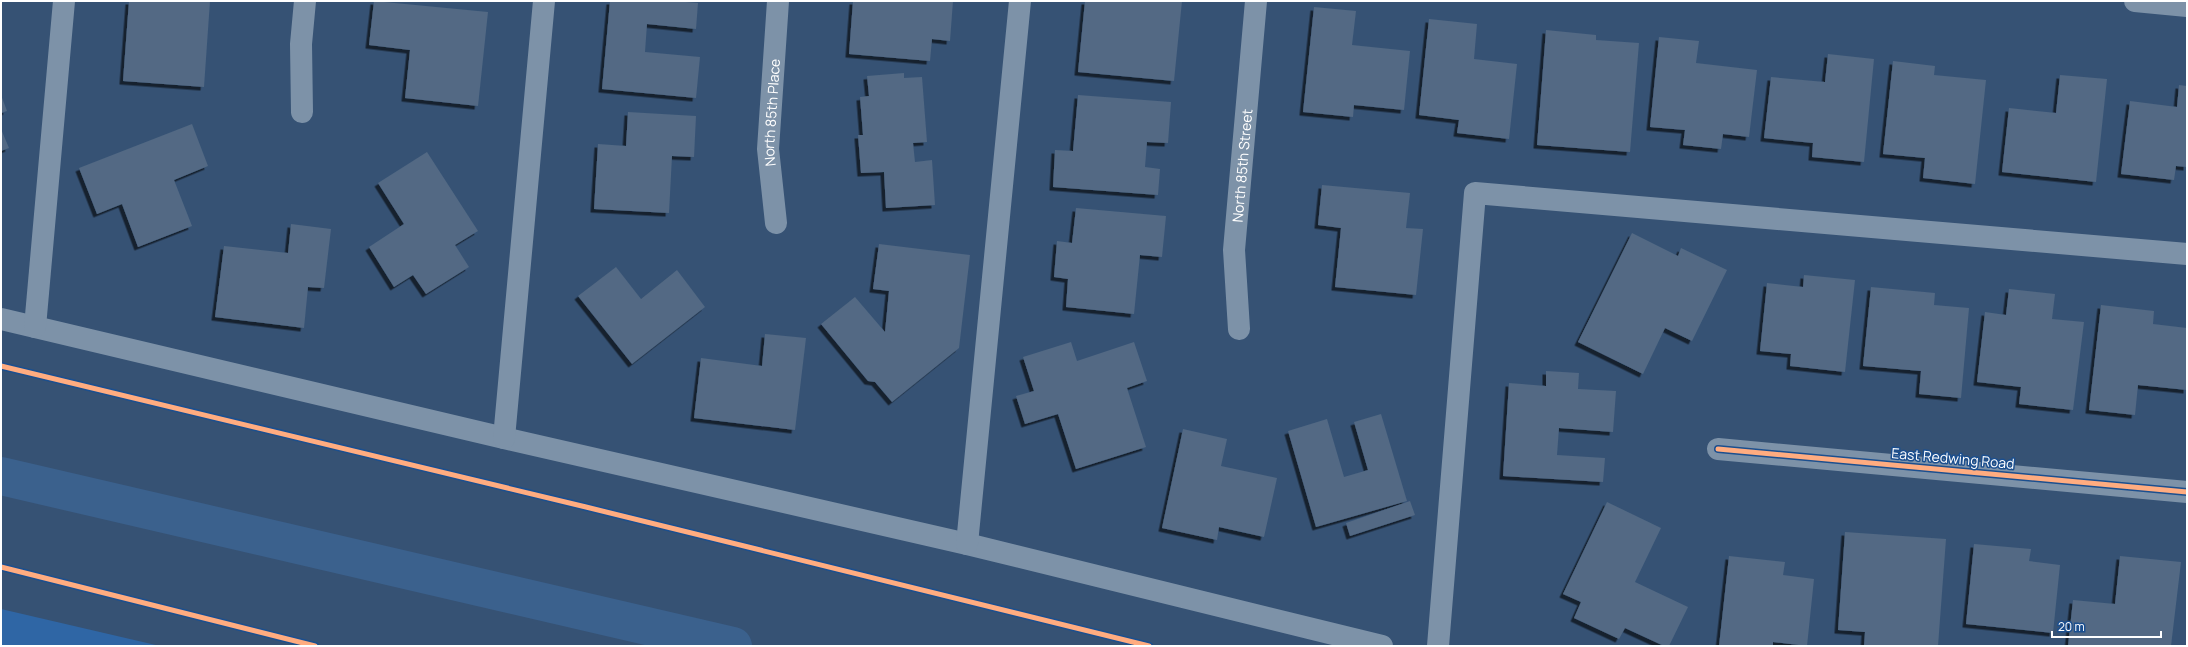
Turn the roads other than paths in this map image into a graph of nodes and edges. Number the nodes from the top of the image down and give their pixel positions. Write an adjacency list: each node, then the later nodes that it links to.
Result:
1 (64, 1): 13 (street)
2 (305, 1): 9 (street)
3 (544, 1): 15 (street)
4 (778, 1): 10 (street, North 85th Place)
5 (1020, 1): 18 (street)
6 (1256, 1): 14 (street, North 85th Street)
7 (2135, 1): 8 (street)
8 (2187, 6)
9 (302, 112)
10 (776, 223)
11 (2187, 254): 20 (street)
12 (1, 319): 13 (street)
13 (35, 327): 15 (street)
14 (1239, 329)
15 (504, 438): 18 (street)
16 (1718, 449): 17 (street, East Redwing Road)
17 (2187, 492)
18 (967, 544): 19 (street)
19 (1382, 646)
20 (1438, 646)

